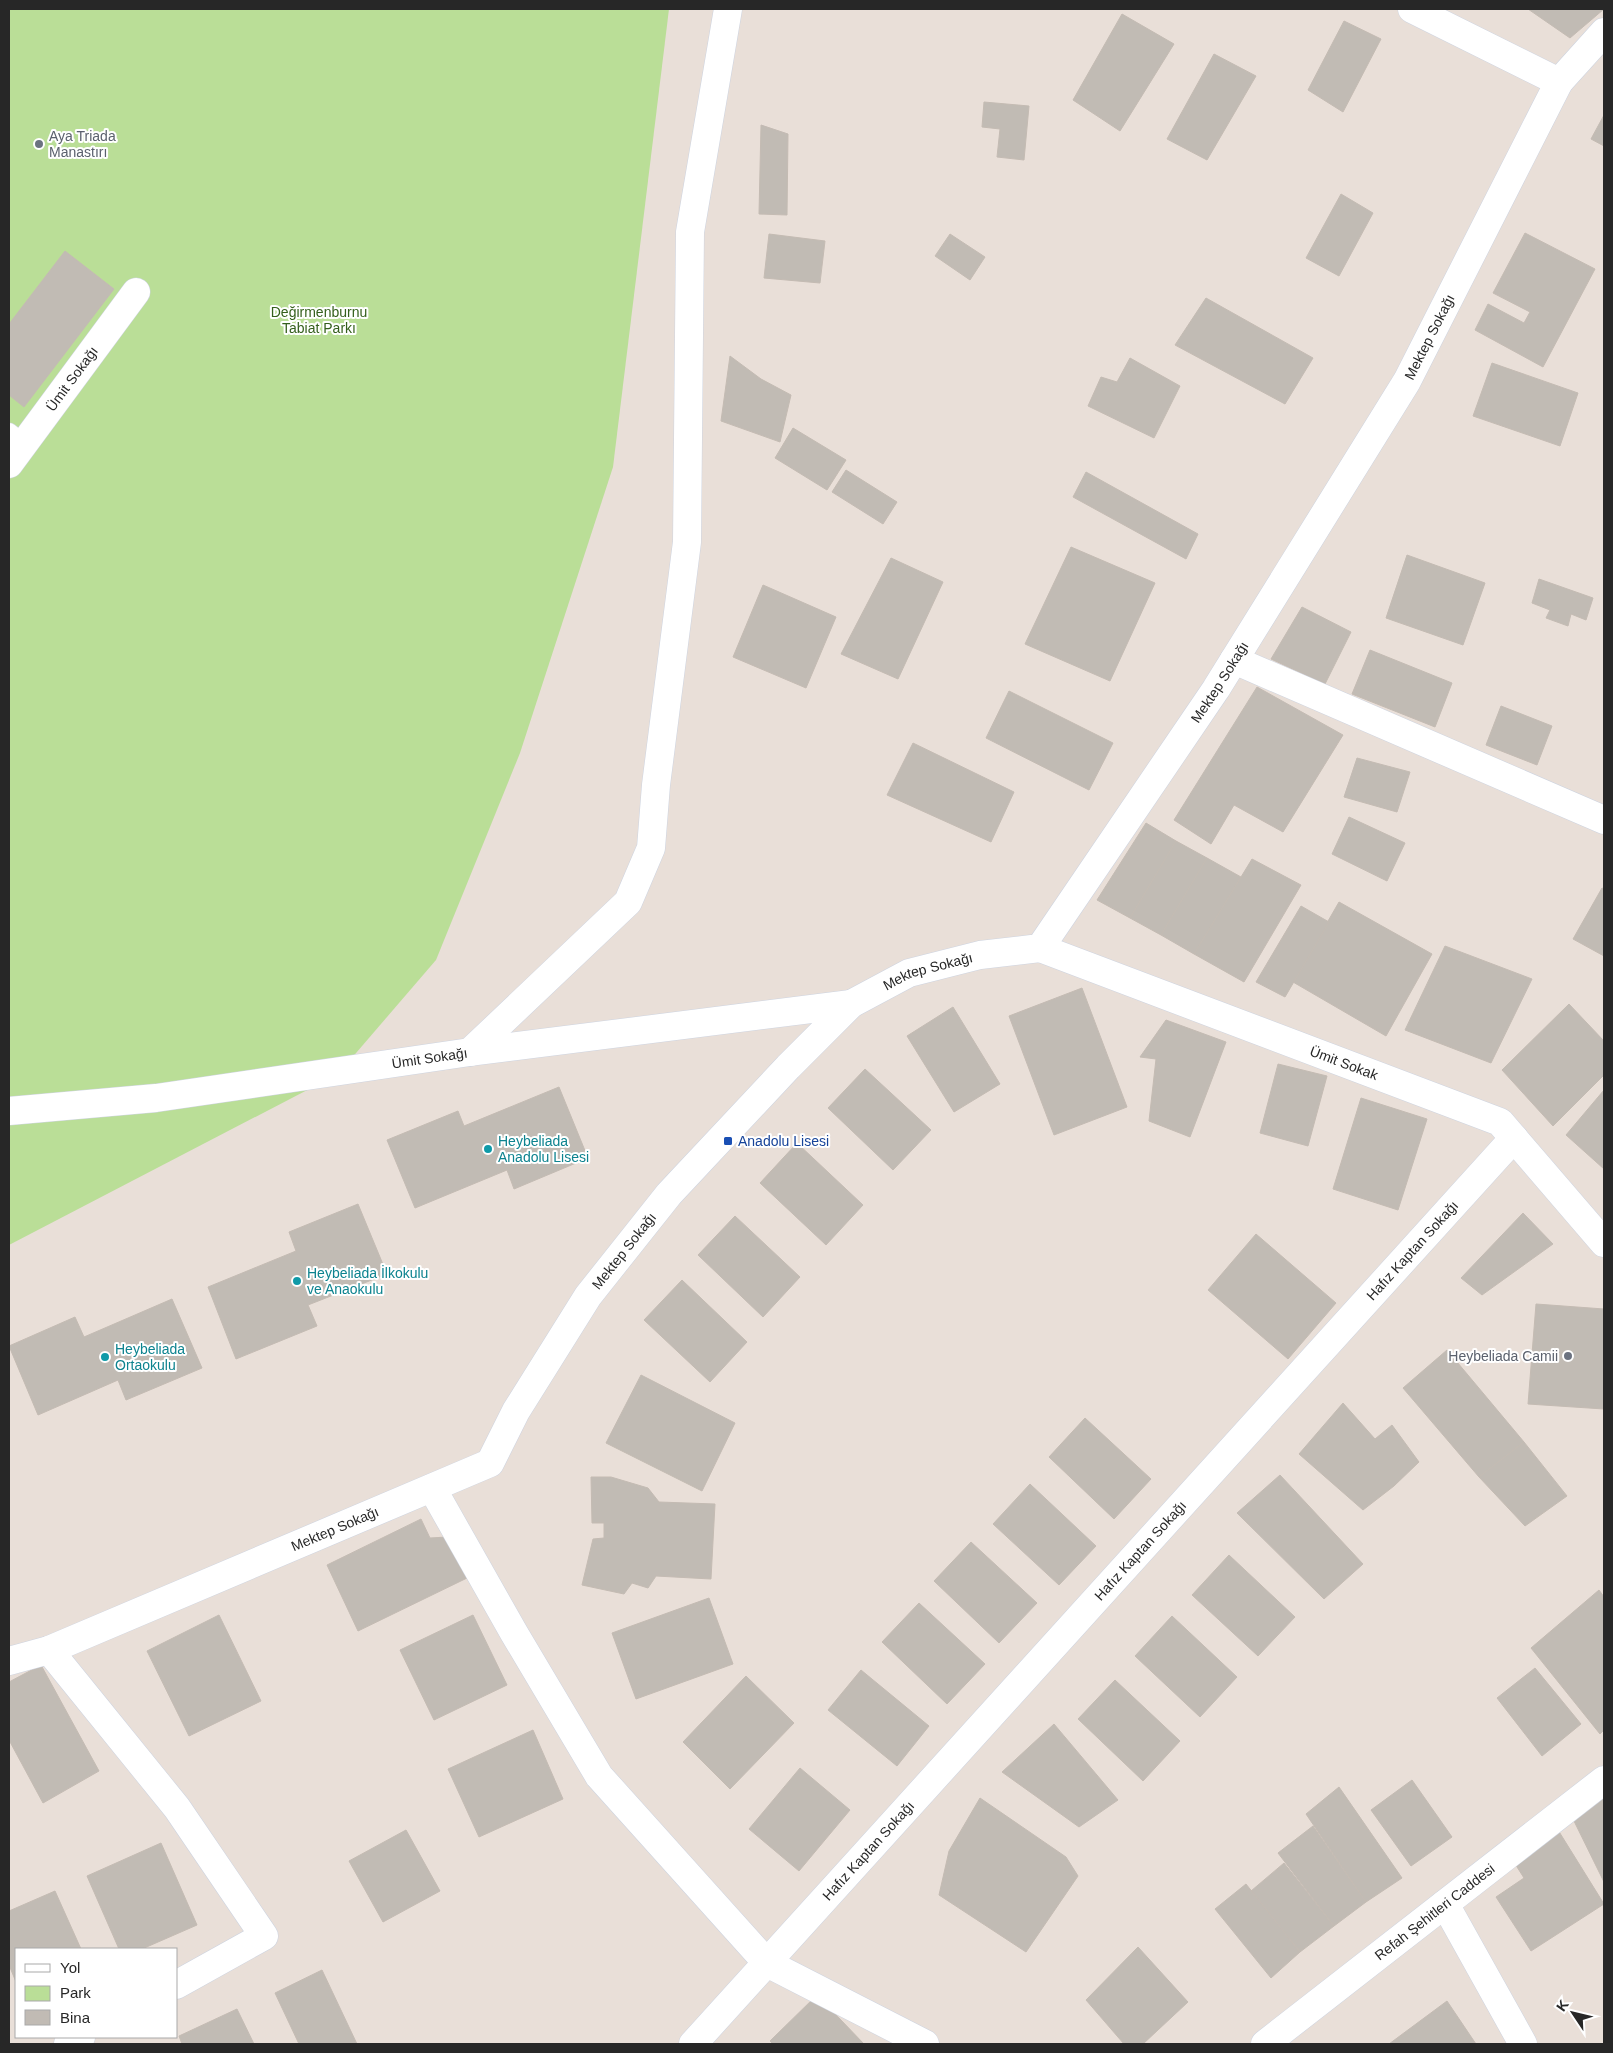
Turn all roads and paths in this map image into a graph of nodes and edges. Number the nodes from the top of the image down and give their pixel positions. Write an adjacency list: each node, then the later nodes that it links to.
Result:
1 (728, 9): 11 (street)
2 (1412, 9): 4 (street)
3 (1604, 32): 4 (street, Mektep Sokağı)
4 (1559, 82): 7 (street, Mektep Sokağı)
5 (136, 292): 6 (street, Ümit Sokağı)
6 (14, 446)
7 (1234, 660): 8 (street); 9 (street, Mektep Sokağı)
8 (1604, 820)
9 (1040, 948): 10 (street, Mektep Sokağı); 13 (street, Ümit Sokak)
10 (851, 1004): 11 (street, Ümit Sokağı); 15 (street, Mektep Sokağı)
11 (470, 1052): 12 (street, Ümit Sokağı)
12 (9, 1111)
13 (1514, 1138): 14 (street, Ümit Sokak); 20 (street, Hafız Kaptan Sokağı)
14 (1604, 1243)
15 (432, 1488): 16 (street, Mektep Sokağı); 20 (street)
16 (49, 1650): 17 (street, Mektep Sokağı); 21 (street)
17 (9, 1661)
18 (1604, 1780): 19 (street, Refah Şehitleri Caddesi)
19 (1445, 1904): 26 (street, Refah Şehitleri Caddesi); 27 (street)
20 (767, 1963): 24 (street, Hafız Kaptan Sokağı); 25 (street)
21 (178, 1984)
22 (80, 2038): 23 (street)
23 (68, 2044)
24 (693, 2044)
25 (925, 2044)
26 (1265, 2044)
27 (1523, 2044)

